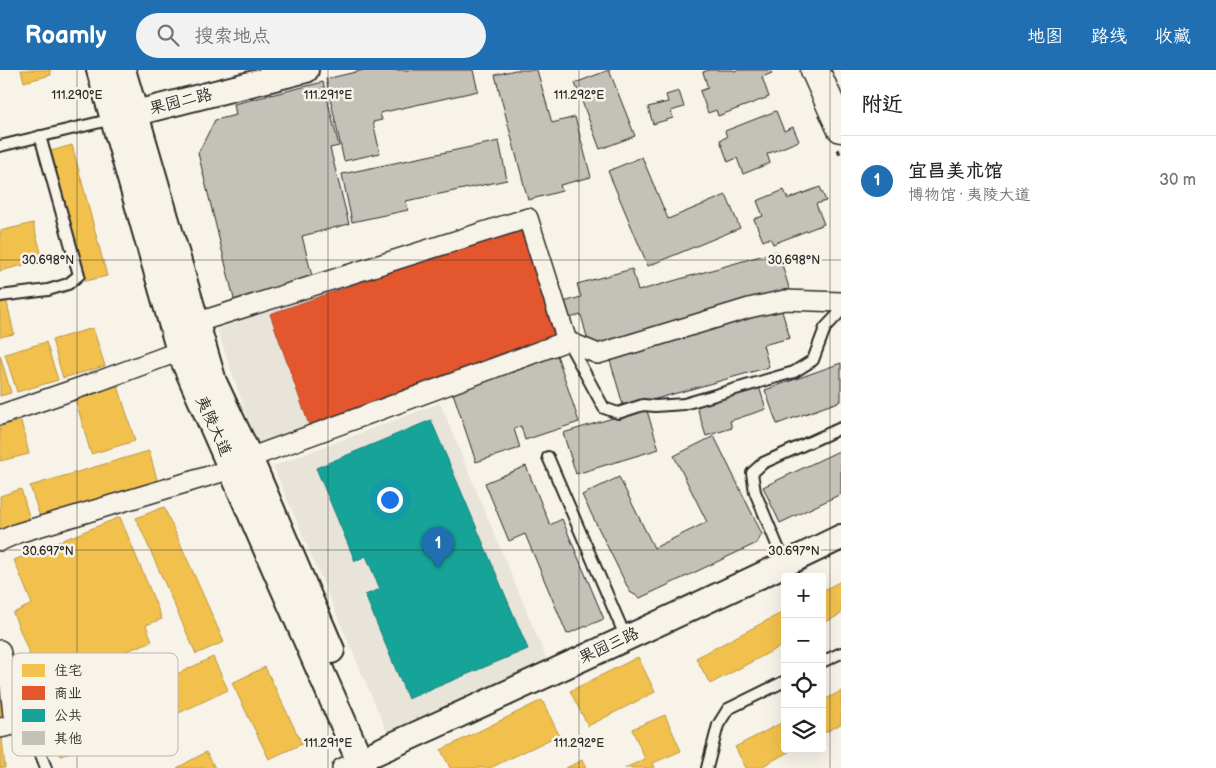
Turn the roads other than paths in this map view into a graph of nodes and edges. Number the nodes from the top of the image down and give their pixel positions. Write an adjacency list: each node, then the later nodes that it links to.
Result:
1 (100, 70): 5 (main road, 夷陵大道)
2 (122, 70): 5 (main road, 夷陵大道)
3 (306, 70): 5 (street, 果园二路)
4 (816, 70): 6 (main road)
5 (124, 116): 7 (lane); 12 (main road, 夷陵大道); 14 (main road, 夷陵大道)
6 (841, 128)
7 (40, 136): 8 (lane); 9 (lane)
8 (0, 146)
9 (0, 296)
10 (841, 302): 13 (street)
11 (841, 311): 13 (lane)
12 (196, 323): 13 (street); 18 (main road, 夷陵大道)
13 (567, 341): 18 (street)
14 (180, 351): 15 (street); 18 (main road, 夷陵大道)
15 (0, 415)
16 (841, 428): 21 (lane)
17 (548, 458): 22 (lane)
18 (241, 464): 20 (street); 29 (main road, 夷陵大道)
19 (841, 536): 21 (street, 果园三路)
20 (0, 541)
21 (785, 564): 22 (street, 果园三路)
22 (626, 638): 29 (street, 果园三路)
23 (0, 650): 27 (street)
24 (841, 653): 25 (lane)
25 (826, 660)
26 (781, 683): 30 (lane)
27 (7, 727)
28 (41, 756): 31 (lane)
29 (364, 764)
30 (709, 767)
31 (46, 768)

